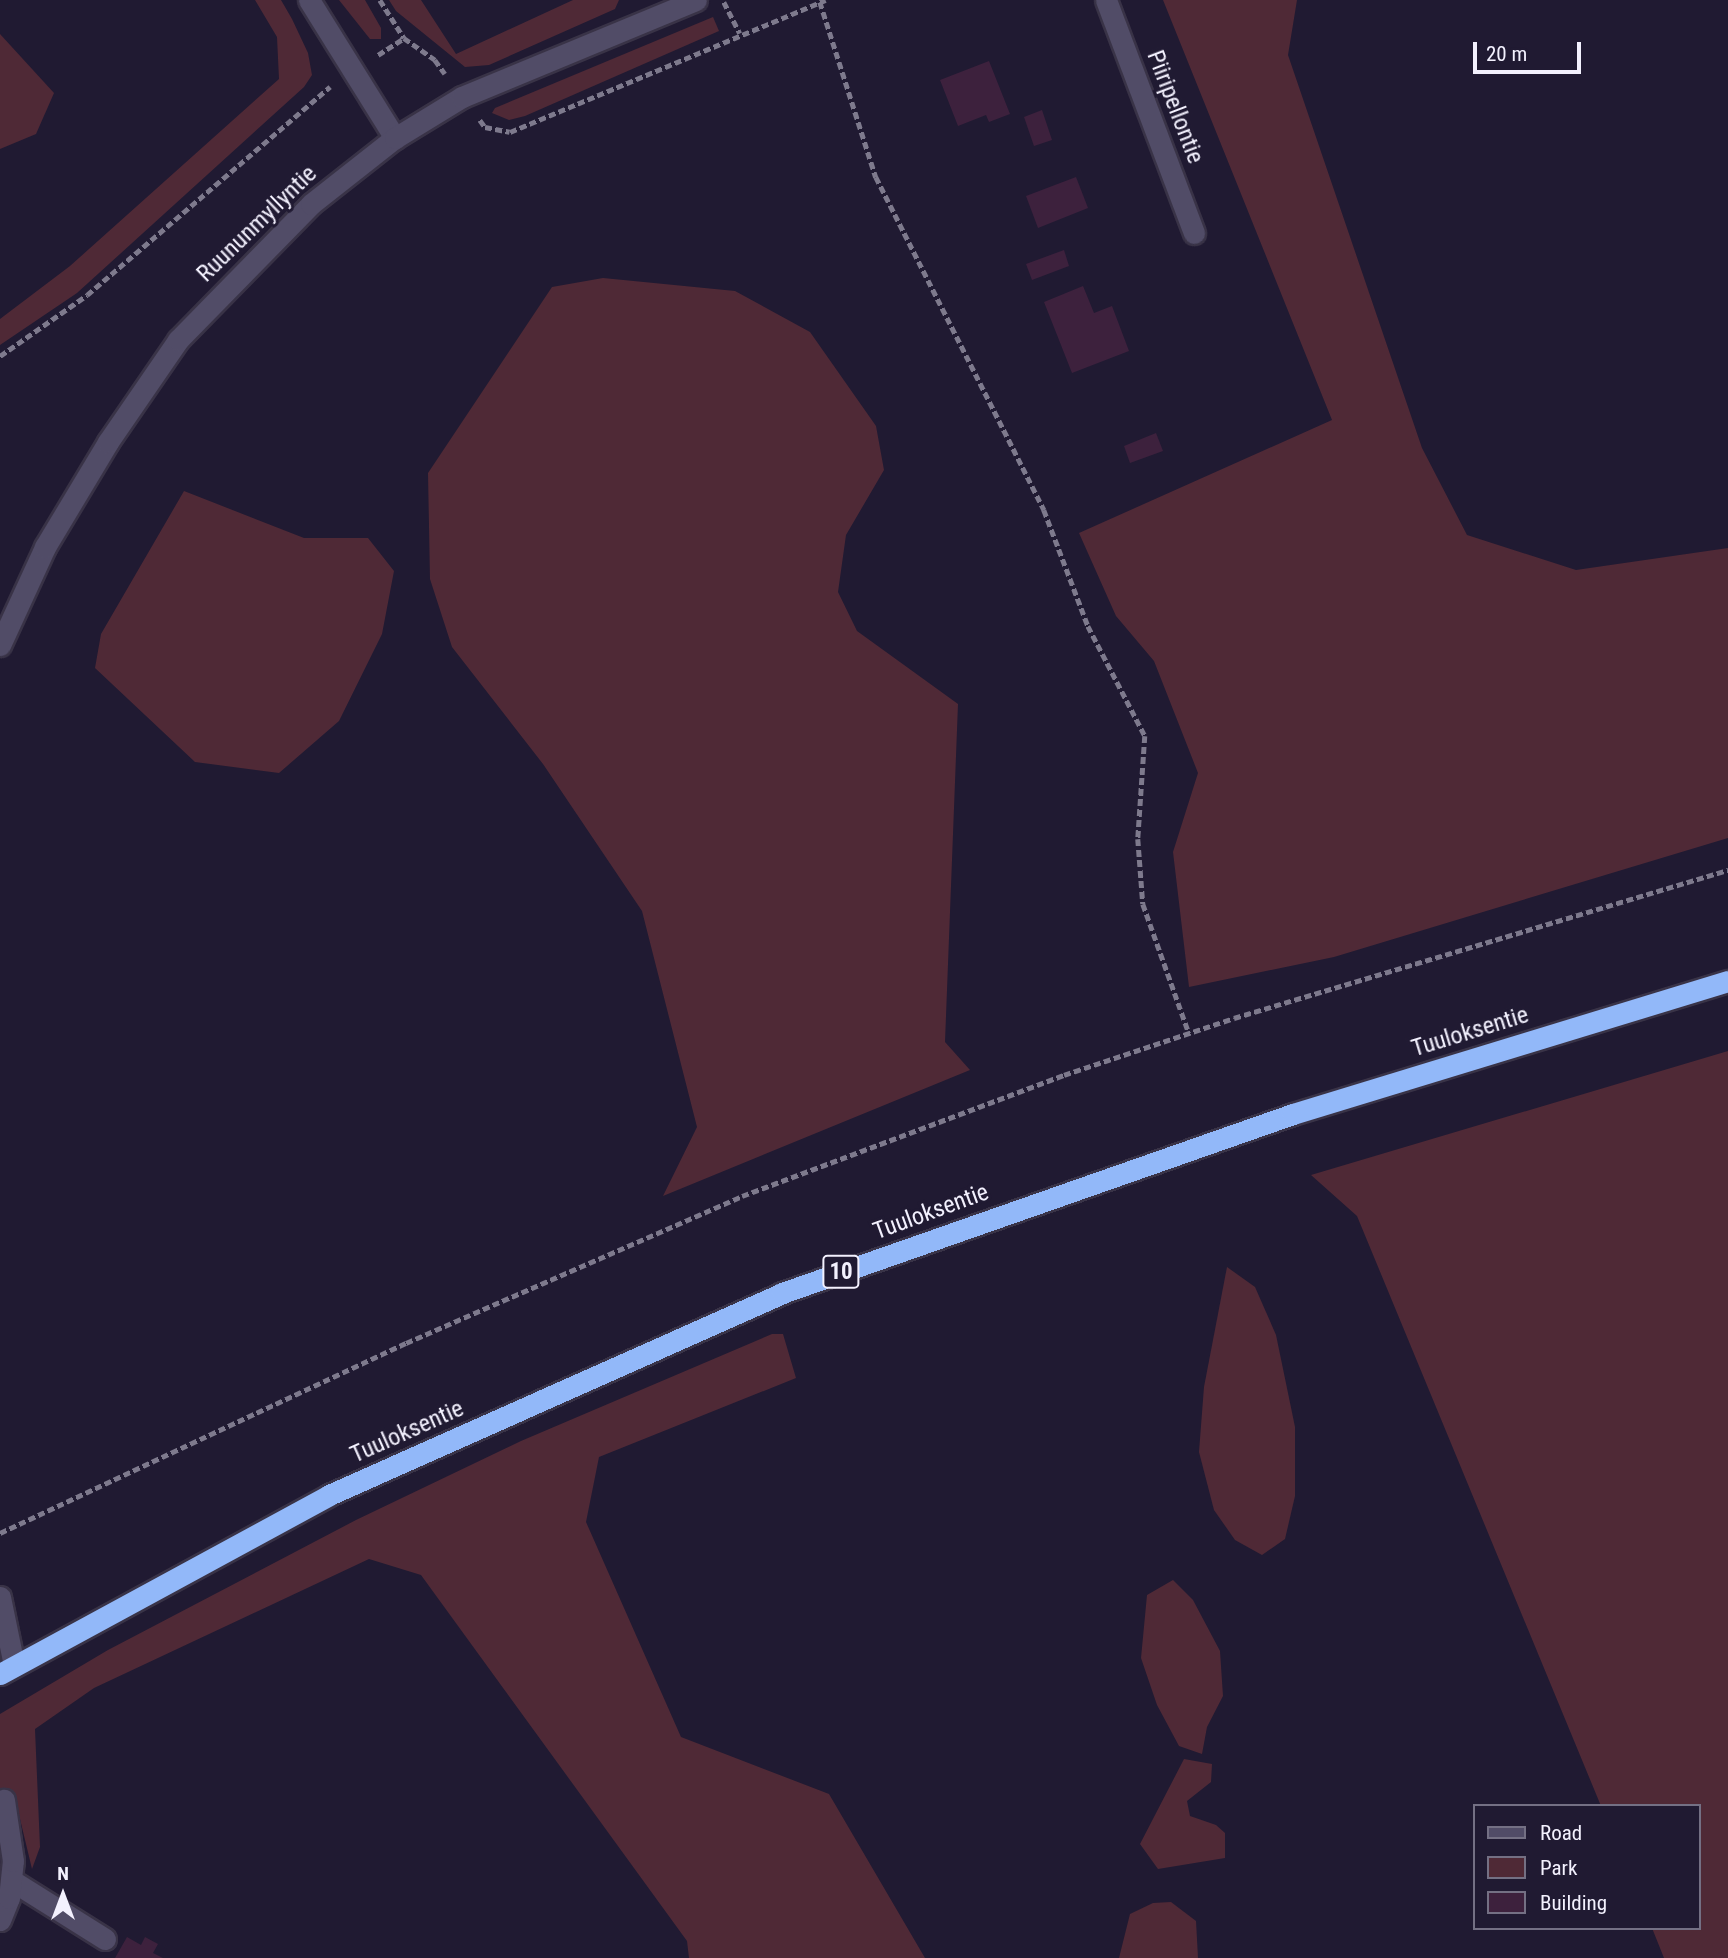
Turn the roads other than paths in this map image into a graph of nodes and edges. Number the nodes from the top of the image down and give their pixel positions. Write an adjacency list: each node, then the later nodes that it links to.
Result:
1 (309, 0): 5 (street)
2 (696, 0): 4 (street, Ruununmyllyntie)
3 (1106, 0): 6 (street, Piiripellontie)
4 (672, 5): 5 (street, Ruununmyllyntie)
5 (394, 138): 7 (street, Ruununmyllyntie)
6 (1194, 233)
7 (0, 645)
8 (1728, 981): 10 (highway, Tuuloksentie / 10)
9 (0, 1597): 10 (street)
10 (7, 1670)
11 (4, 1800): 12 (street)
12 (11, 1880): 13 (street); 14 (street)
13 (0, 1920)
14 (105, 1939)

